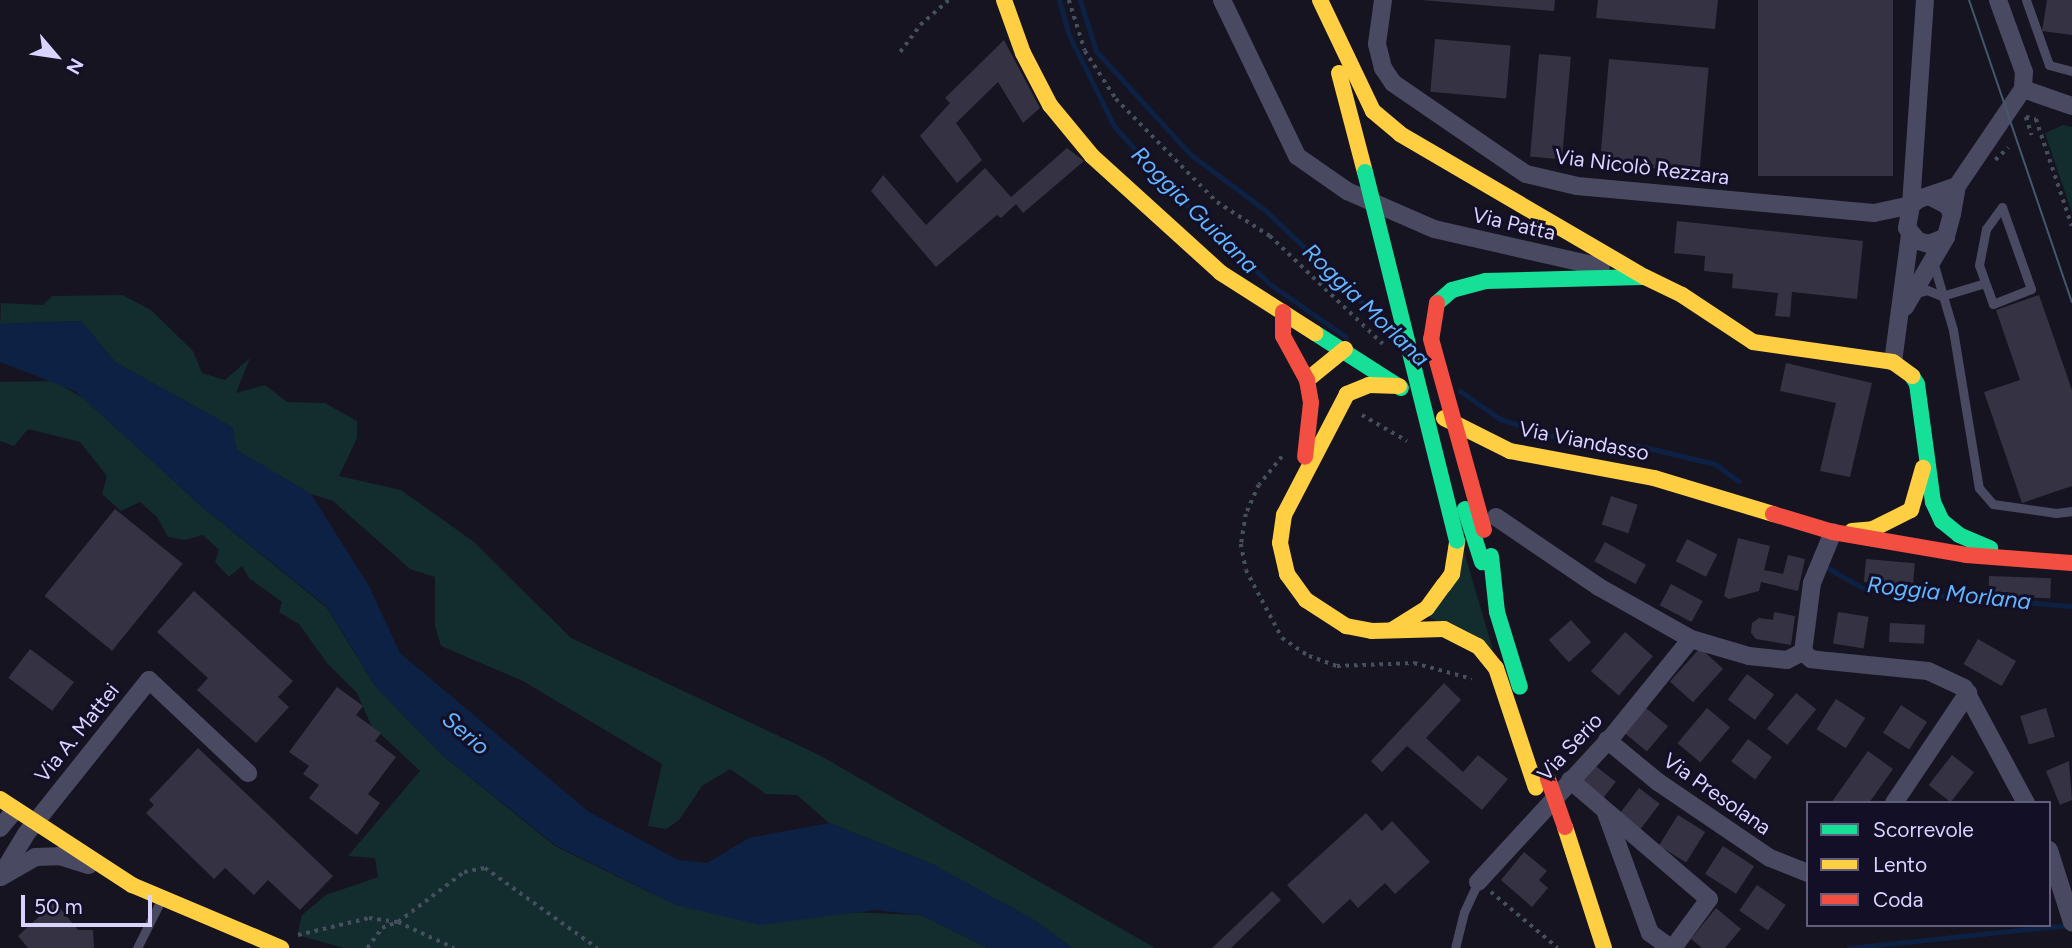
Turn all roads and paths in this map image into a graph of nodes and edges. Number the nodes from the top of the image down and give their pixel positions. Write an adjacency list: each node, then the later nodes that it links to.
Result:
1 (949, 0): 10 (path)
2 (1004, 0): 35 (main road, Via Viandasso)
3 (1069, 0): 38 (path)
4 (1222, 0): 31 (street, Via Patta)
5 (1320, 0): 30 (main road, bridge); 31 (main road)
6 (1383, 0): 23 (street, Via Nicolò Rezzara)
7 (1925, 0): 22 (street)
8 (1998, 0): 12 (street)
9 (2026, 0): 11 (lane)
10 (900, 52)
11 (2072, 71)
12 (2023, 89): 13 (street); 21 (street)
13 (2072, 106)
14 (2026, 117): 15 (path); 16 (path); 25 (path)
15 (2020, 124)
16 (2032, 135)
17 (2007, 141): 20 (path)
18 (2007, 148): 19 (path)
19 (1997, 161)
20 (1987, 168)
21 (1957, 186): 22 (street, Via Nicolò Rezzara); 24 (street)
22 (1923, 199): 23 (street, Via Nicolò Rezzara); 24 (street); 26 (street)
23 (1874, 213): 26 (street, Via Nicolò Rezzara)
24 (1952, 214): 27 (street)
25 (2072, 226)
26 (1909, 231): 27 (street); 29 (street)
27 (1946, 237): 28 (street)
28 (1936, 260): 33 (street); 34 (lane)
29 (1905, 267): 33 (lane); 36 (street)
30 (1393, 276): 52 (main road, bridge); 55 (main road, bridge)
31 (1645, 277): 39 (main road, Via Patta); 52 (main road, bridge)
32 (1985, 283): 32 (lane); 34 (lane)
33 (1915, 289): 34 (lane); 34 (lane); 36 (street)
34 (1939, 294): 48 (lane)
35 (1283, 312): 37 (main road, Via Viandasso); 40 (main road)
36 (1900, 316): 39 (street)
37 (1345, 349): 40 (main road); 41 (main road, Via Viandasso); 42 (main road)
38 (1394, 353)
39 (1893, 362): 44 (main road)
40 (1307, 380): 45 (main road)
41 (1399, 386): 42 (main road); 50 (main road, Via Viandasso)
42 (1347, 394): 45 (main road)
43 (1285, 452): 58 (path)
44 (1924, 456): 46 (main road); 47 (main road)
45 (1300, 480): 55 (main road)
46 (1933, 502): 51 (main road); 53 (main road)
47 (1911, 510): 50 (main road); 51 (main road)
48 (2072, 510)
49 (1496, 517): 56 (street)
50 (1833, 532): 51 (main road, Via Viandasso); 57 (street)
51 (1916, 548): 53 (main road, Via Viandasso)
52 (1486, 559): 63 (main road)
53 (2043, 562): 54 (main road, Via Viandasso)
54 (2072, 563)
55 (1392, 630): 63 (main road)
56 (1691, 639): 57 (street); 60 (street, Via Serio)
57 (1803, 652): 59 (street)
58 (1480, 688)
59 (1968, 693): 65 (street); 66 (street)
60 (1607, 740): 62 (street, Via Serio); 73 (street, Via Presolana)
61 (248, 773): 69 (street, Via A. Mattei)
62 (1570, 780): 68 (street); 75 (street, Via Serio)
63 (1542, 784): 88 (main road, bridge)
64 (0, 799): 67 (main road)
65 (1895, 801)
66 (2025, 801)
67 (15, 810): 69 (main road); 70 (street)
68 (1605, 810): 89 (street); 89 (street)
69 (36, 824): 72 (main road); 74 (street)
70 (0, 828)
71 (2051, 856): 78 (street)
72 (103, 869): 74 (street); 76 (main road)
73 (1806, 872)
74 (0, 877)
75 (1478, 883): 86 (lane); 87 (path)
76 (161, 900): 80 (main road); 81 (lane)
77 (398, 922): 79 (path); 83 (path); 84 (path); 85 (path)
78 (2072, 922)
79 (295, 935)
80 (237, 940): 82 (main road)
81 (137, 948)
82 (281, 948)
83 (368, 948)
84 (454, 948)
85 (597, 948)
86 (1455, 948)
87 (1558, 948)
88 (1604, 948)
89 (1672, 948)

